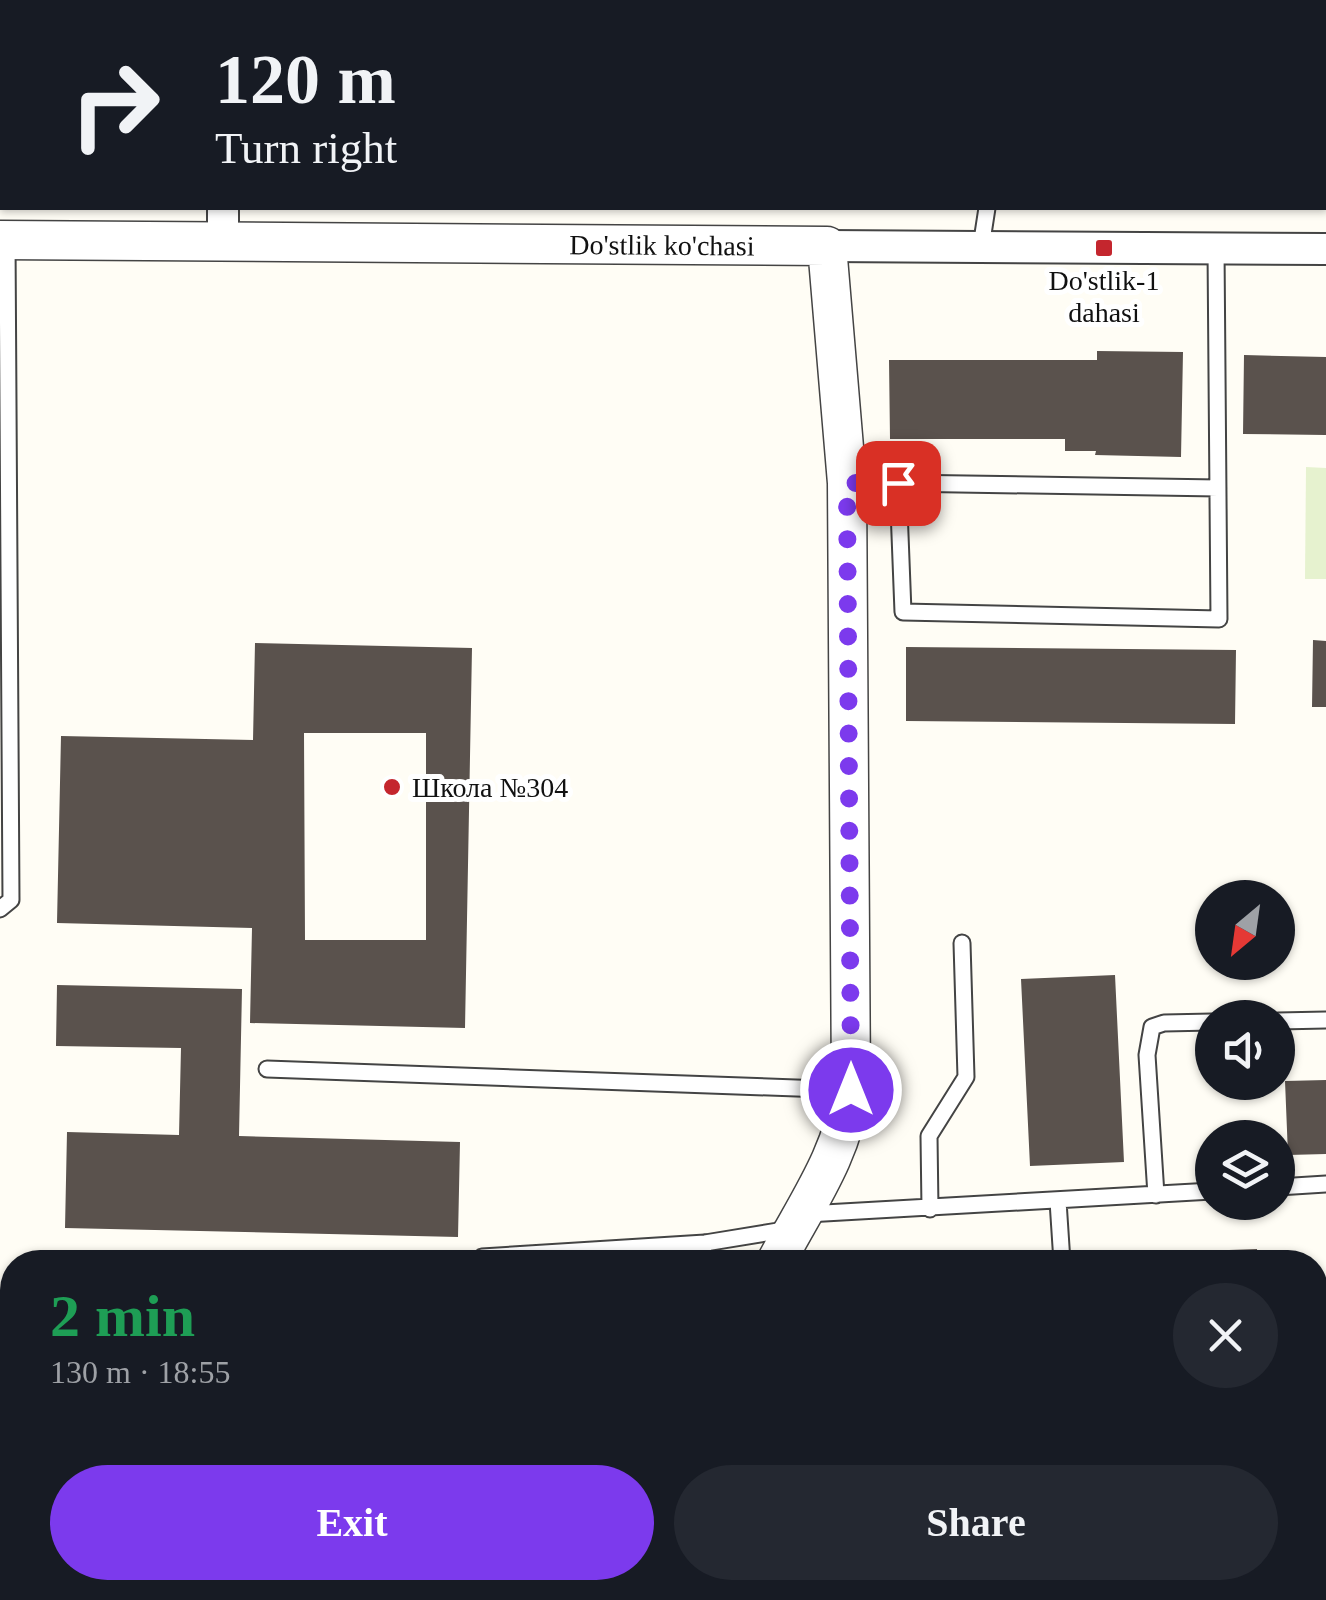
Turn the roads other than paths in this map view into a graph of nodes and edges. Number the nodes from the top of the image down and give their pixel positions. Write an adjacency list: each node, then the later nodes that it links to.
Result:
1 (986, 210): 5 (lane)
2 (223, 225): 3 (street, Do'stlik ko'chasi); 4 (street, Do'stlik ko'chasi)
3 (4, 240): 11 (lane)
4 (827, 246): 5 (street, Do'stlik ko'chasi); 8 (street)
5 (982, 247): 6 (street, Do'stlik ko'chasi)
6 (1216, 249): 7 (street, Do'stlik ko'chasi); 10 (lane)
7 (1326, 250)
8 (847, 483): 9 (lane); 18 (street)
9 (898, 483): 10 (lane); 10 (lane)
10 (1218, 488)
11 (5, 659): 12 (lane)
12 (0, 909)
13 (962, 943): 24 (lane)
14 (1326, 1020): 15 (lane)
15 (1295, 1021)
16 (1195, 1022): 22 (lane)
17 (267, 1069): 18 (lane)
18 (851, 1090): 25 (street)
19 (1326, 1184): 20 (lane)
20 (1295, 1186)
21 (1195, 1193): 22 (lane)
22 (1156, 1195): 23 (lane)
23 (1058, 1201): 24 (lane); 30 (lane)
24 (930, 1209): 25 (lane)
25 (804, 1214): 26 (lane); 29 (street)
26 (705, 1243): 27 (lane); 28 (lane)
27 (585, 1250)
28 (703, 1250)
29 (783, 1250)
30 (1061, 1250)

